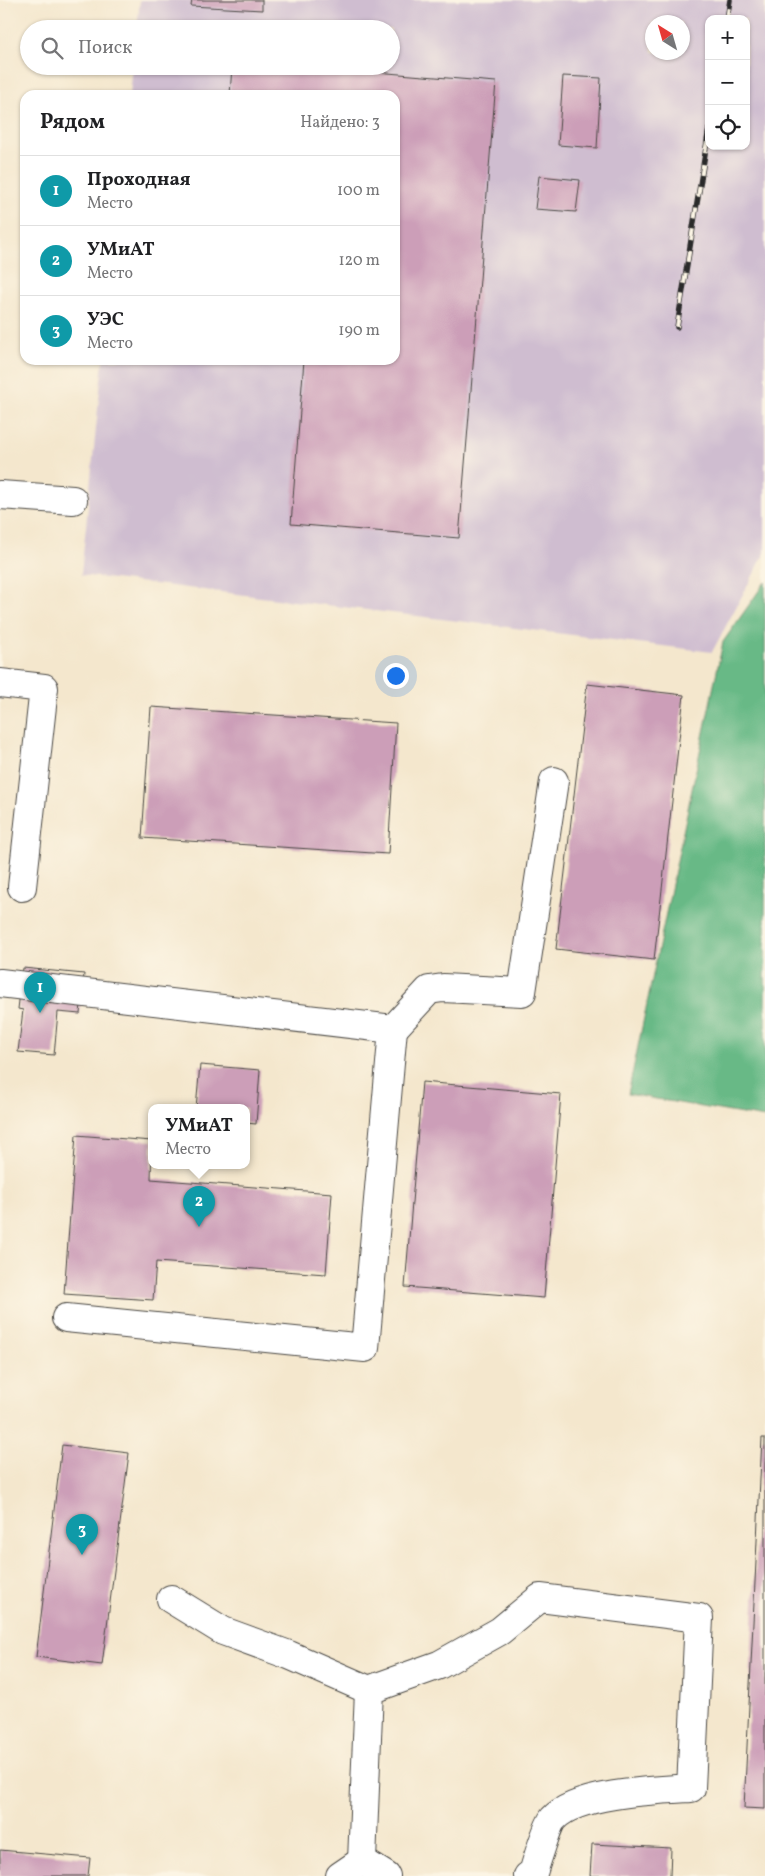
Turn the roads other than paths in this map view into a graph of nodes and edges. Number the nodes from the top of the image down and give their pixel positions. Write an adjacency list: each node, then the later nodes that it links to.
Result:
1 (0, 494): 2 (lane)
2 (73, 500)
3 (0, 683): 5 (lane)
4 (554, 781): 7 (lane)
5 (22, 887)
6 (0, 983): 7 (lane)
7 (393, 1029): 8 (lane)
8 (66, 1318)
9 (171, 1599): 10 (lane)
10 (369, 1690): 11 (lane); 14 (lane)
11 (362, 1861): 12 (lane); 13 (lane)
12 (340, 1876)
13 (386, 1876)
14 (528, 1876)

